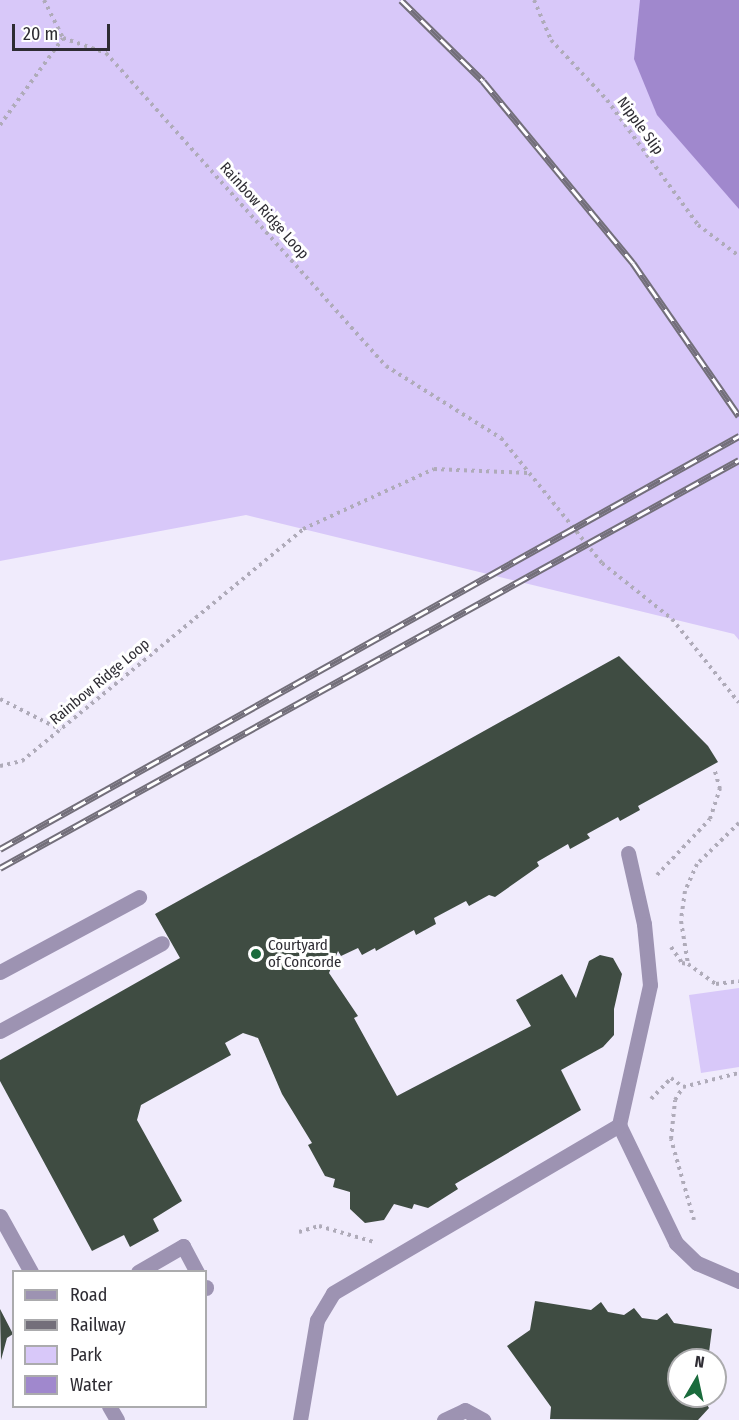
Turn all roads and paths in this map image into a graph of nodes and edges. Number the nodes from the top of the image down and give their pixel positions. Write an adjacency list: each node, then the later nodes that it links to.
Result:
1 (44, 0): 3 (path)
2 (534, 0): 5 (path, Nipple Slip)
3 (63, 38): 4 (path); 6 (path, Rainbow Ridge Loop)
4 (0, 125)
5 (739, 256)
6 (529, 473): 8 (path, Rainbow Ridge Loop); 9 (path, Rainbow Ridge Loop)
7 (0, 699): 9 (path)
8 (739, 704)
9 (61, 730): 10 (path, Rainbow Ridge Loop)
10 (0, 766)
11 (715, 771): 14 (path)
12 (739, 823): 18 (path)
13 (628, 853): 25 (lane)
14 (654, 881)
15 (139, 897): 19 (lane)
16 (668, 942): 18 (path)
17 (162, 943): 21 (lane)
18 (688, 964): 20 (path)
19 (0, 972)
20 (739, 981)
21 (0, 1031)
22 (739, 1073): 23 (path)
23 (683, 1087): 24 (path); 27 (path)
24 (646, 1104)
25 (619, 1125): 31 (lane); 32 (lane)
26 (0, 1216): 28 (lane)
27 (695, 1224)
28 (30, 1270)
29 (141, 1270): 30 (lane)
30 (196, 1270)
31 (739, 1281)
32 (300, 1420)
33 (444, 1420): 34 (lane)
34 (483, 1420)

